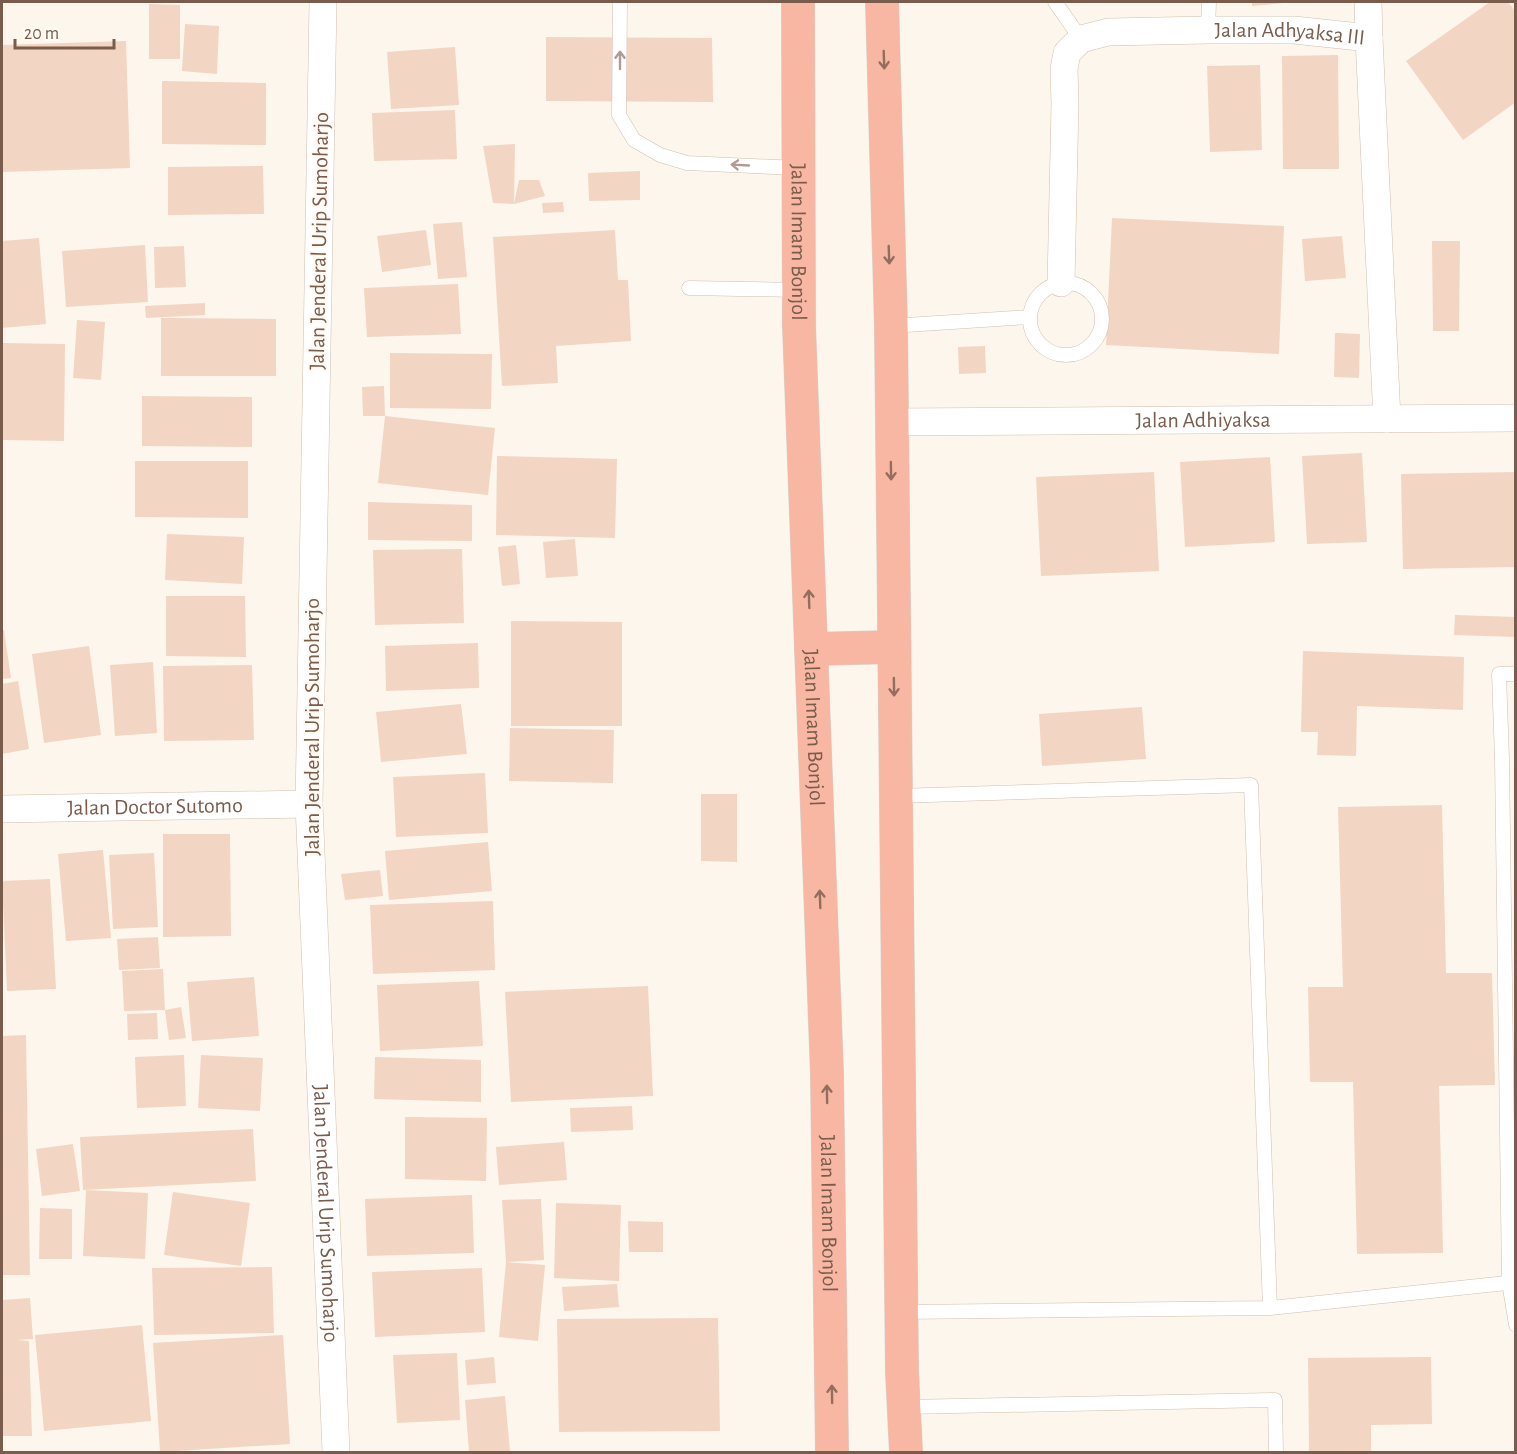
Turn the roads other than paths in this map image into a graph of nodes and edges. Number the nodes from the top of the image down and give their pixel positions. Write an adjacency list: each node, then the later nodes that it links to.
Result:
1 (323, 2): 24 (street, Jalan Jenderal Urip Sumoharjo)
2 (620, 2): 11 (lane, one-way to 2)
3 (798, 2): 11 (highway, Jalan Imam Bonjol)
4 (882, 2): 16 (highway, one-way to 16)
5 (1055, 2): 10 (lane)
6 (1209, 2): 8 (lane)
7 (1368, 2): 9 (street)
8 (1208, 30): 9 (street, Jalan Adhyaksa III); 10 (street, Jalan Adhyaksa III)
9 (1369, 38): 18 (street, Jalan Adhyaksa III)
10 (1082, 39): 12 (street)
11 (798, 168): 14 (highway, Jalan Imam Bonjol)
12 (1061, 283): 15 (lane); 15 (lane)
13 (689, 288): 14 (lane)
14 (798, 290): 21 (highway, Jalan Imam Bonjol, one-way to 14)
15 (1029, 317): 16 (lane)
16 (891, 326): 19 (highway)
17 (1515, 418): 18 (street, Jalan Adhiyaksa)
18 (1387, 419): 19 (street, Jalan Adhiyaksa)
19 (891, 422): 20 (highway, one-way to 20)
20 (893, 647): 21 (highway); 23 (highway, one-way to 23)
21 (811, 649): 32 (highway, Jalan Imam Bonjol, one-way to 21)
22 (1515, 674): 26 (lane)
23 (896, 796): 27 (lane); 28 (highway)
24 (309, 804): 25 (street, Jalan Doctor Sutomo); 31 (street, Jalan Jenderal Urip Sumoharjo)
25 (2, 808)
26 (1512, 1282): 27 (lane); 29 (lane)
27 (1270, 1308): 28 (lane)
28 (902, 1312): 30 (highway)
29 (1515, 1325)
30 (903, 1407): 33 (highway); 34 (lane)
31 (336, 1452)
32 (832, 1452)
33 (906, 1452)
34 (1276, 1452)

